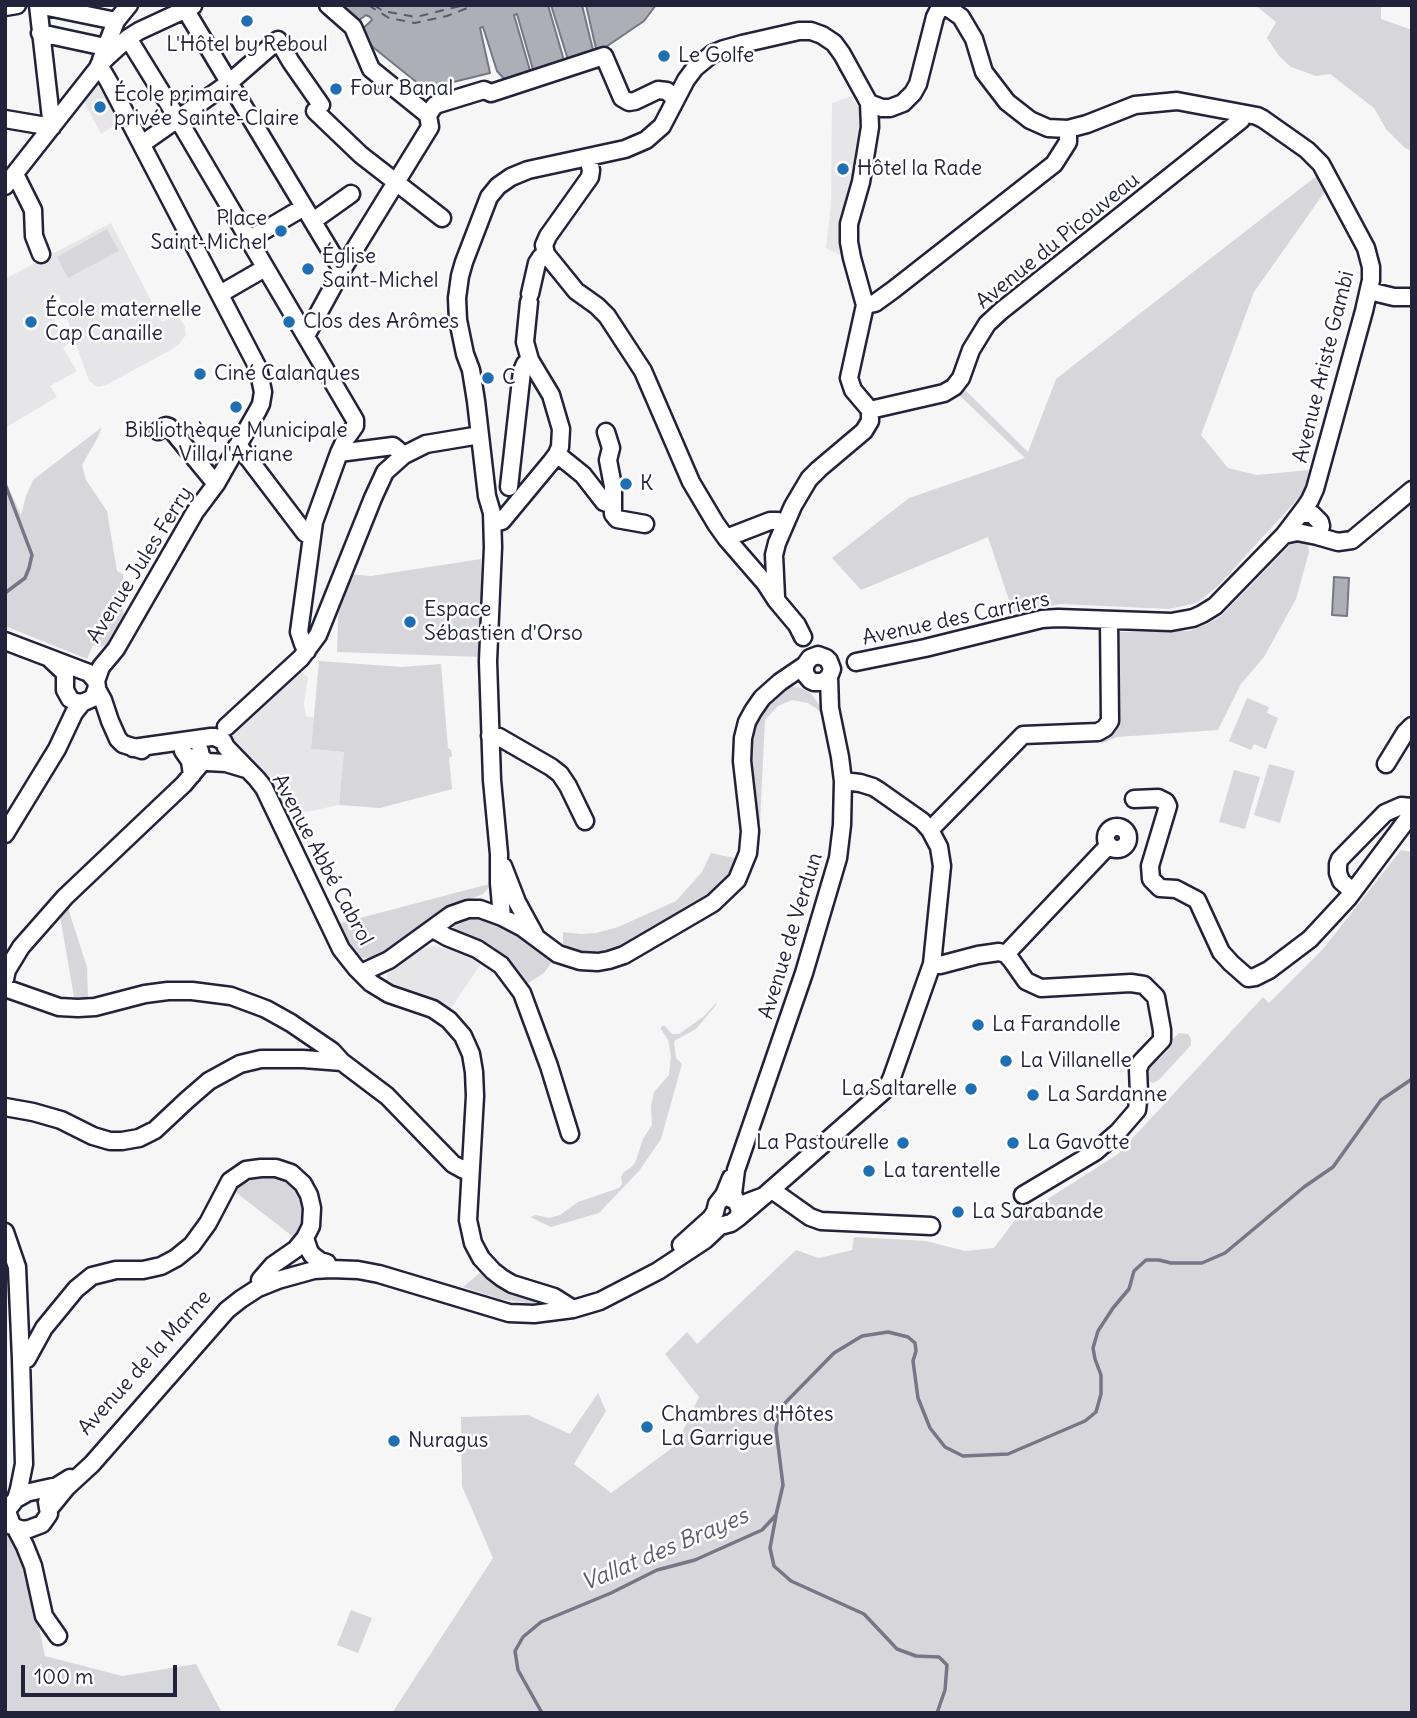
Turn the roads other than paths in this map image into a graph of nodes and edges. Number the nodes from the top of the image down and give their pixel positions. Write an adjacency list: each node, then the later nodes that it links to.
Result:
1 (17, 5): 6 (street)
2 (38, 5): 8 (street); 9 (street)
3 (129, 5): 8 (street)
4 (328, 5): 18 (street)
5 (942, 5): 16 (street); 23 (street)
6 (5, 6)
7 (190, 7): 10 (street); 13 (street)
8 (116, 21): 11 (street)
9 (40, 33): 11 (street); 21 (street)
10 (128, 38): 12 (street); 20 (street)
11 (105, 47): 12 (street)
12 (99, 65): 21 (street); 24 (street)
13 (230, 82): 20 (street); 27 (street); 29 (street)
14 (675, 99): 15 (street); 18 (street); 25 (street)
15 (869, 103): 16 (street); 22 (street)
16 (890, 108): 22 (street)
17 (1244, 114): 23 (street, Avenue Ariste Gambi); 36 (street, Avenue Ariste Gambi); 42 (street, Avenue du Picouveau)
18 (428, 115): 27 (street)
19 (5, 119): 21 (street)
20 (178, 119): 24 (street); 31 (street)
21 (52, 127): 26 (street)
22 (870, 127): 39 (street)
23 (1068, 129): 39 (street)
24 (142, 144): 37 (street)
25 (588, 158): 33 (street); 46 (street)
26 (10, 180): 32 (street)
27 (397, 182): 30 (street); 35 (street)
28 (351, 194): 29 (street)
29 (309, 214): 31 (street); 35 (street)
30 (442, 218)
31 (248, 240): 34 (street)
32 (41, 254)
33 (546, 254): 41 (street); 61 (street, Avenue de Verdun)
34 (265, 268): 37 (street); 40 (street)
35 (342, 270): 40 (street)
36 (1369, 291): 38 (street); 59 (street, Avenue Ariste Gambi)
37 (220, 294): 47 (street, Avenue Jules Ferry)
38 (1412, 297)
39 (864, 305): 42 (street)
40 (306, 336): 43 (street)
41 (530, 360): 50 (street); 53 (street)
42 (870, 410): 58 (street)
43 (352, 429): 48 (street); 49 (street)
44 (158, 431): 52 (street)
45 (606, 432): 55 (street)
46 (480, 435): 51 (street); 56 (street)
47 (237, 446): 52 (street, Avenue Jules Ferry); 60 (street)
48 (373, 448): 49 (street); 51 (street)
49 (339, 453): 60 (street)
50 (557, 454): 55 (street); 56 (street)
51 (404, 456): 65 (street)
52 (216, 484): 68 (street, Avenue Jules Ferry)
53 (509, 487)
54 (1412, 490): 59 (street)
55 (612, 505): 57 (street)
56 (492, 523): 73 (street)
57 (645, 524)
58 (785, 524): 61 (street); 62 (street)
59 (1307, 525): 63 (street, Avenue des Carriers)
60 (312, 537): 65 (street)
61 (726, 538): 62 (street, Avenue de Verdun)
62 (776, 600): 67 (street, Avenue de Verdun)
63 (1109, 620): 67 (street, Avenue des Carriers); 84 (street)
64 (6, 641): 66 (street)
65 (307, 651): 74 (street)
66 (49, 659): 68 (street); 69 (street)
67 (818, 669): 79 (street, Avenue de Verdun); 92 (street, Avenue des Carriers)
68 (92, 680): 69 (street); 70 (street); 71 (street)
69 (66, 681): 70 (street)
70 (84, 703): 71 (street); 85 (street)
71 (108, 717): 75 (street)
72 (1412, 726): 77 (street)
73 (490, 736): 83 (street); 87 (street)
74 (214, 746): 75 (street); 76 (street); 78 (street); 95 (street, Avenue Abbé Cabrol)
75 (133, 748): 76 (street)
76 (183, 751): 78 (street)
77 (1386, 764)
78 (192, 775): 96 (street)
79 (843, 781): 84 (street); 104 (street, Avenue de Verdun)
80 (1134, 799): 88 (street)
81 (1412, 807): 88 (street)
82 (1412, 813): 88 (street)
83 (585, 821)
84 (930, 830): 94 (street)
85 (5, 834)
86 (1109, 845): 93 (street)
87 (505, 886): 89 (street); 90 (street); 92 (street)
88 (1352, 891)
89 (468, 909): 90 (street); 91 (street)
90 (502, 917): 92 (street)
91 (433, 929): 95 (street); 100 (street)
92 (537, 939)
93 (1006, 954): 94 (street); 103 (street)
94 (932, 964): 102 (street)
95 (366, 978): 101 (street, Avenue Abbé Cabrol)
96 (5, 979)
97 (5, 988): 98 (street)
98 (342, 1062): 99 (street); 101 (street)
99 (5, 1107)
100 (570, 1134)
101 (470, 1172): 110 (street, Avenue Abbé Cabrol)
102 (768, 1193): 104 (street); 105 (street)
103 (1023, 1195)
104 (727, 1211): 111 (street, Avenue de Verdun)
105 (931, 1226)
106 (5, 1232): 113 (street)
107 (305, 1241): 108 (street); 109 (street); 114 (street)
108 (327, 1263): 109 (street, Avenue de la Marne); 112 (street, Avenue de la Marne)
109 (291, 1267): 112 (street, Avenue de la Marne); 116 (street, Avenue de la Marne); 117 (street, Avenue de la Marne)
110 (526, 1288): 111 (street, Avenue Abbé Cabrol); 112 (street)
111 (573, 1308): 112 (street, Avenue de la Marne)
112 (542, 1312)
113 (20, 1326): 114 (street); 115 (street)
114 (44, 1328): 115 (street)
115 (21, 1359): 117 (street)
116 (49, 1509): 117 (street); 118 (street, Avenue de la Marne)
117 (13, 1512): 118 (street); 119 (street)
118 (42, 1524): 119 (street, Avenue de la Marne)
119 (33, 1566): 120 (street)
120 (58, 1636)

